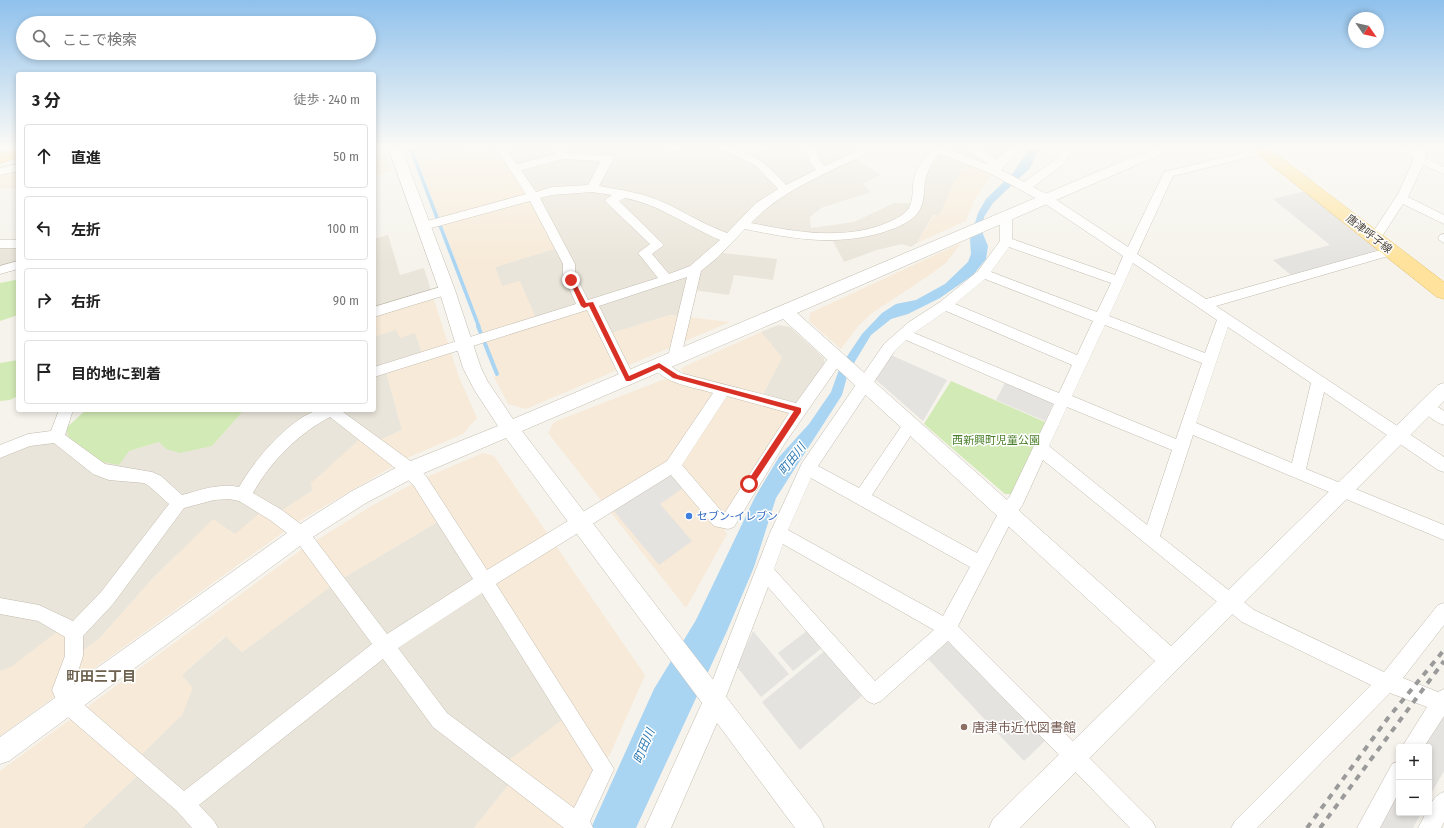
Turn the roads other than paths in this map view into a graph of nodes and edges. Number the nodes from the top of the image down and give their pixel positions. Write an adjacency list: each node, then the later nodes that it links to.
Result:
1 (414, 186): 19 (street)
2 (526, 186): 14 (street)
3 (781, 186): 12 (street)
4 (794, 186): 12 (street)
5 (919, 186): 20 (street)
6 (1074, 186): 15 (street)
7 (1163, 186): 27 (street)
8 (1307, 186): 21 (main road, 唐津呼子線)
9 (1408, 186): 16 (street)
10 (1025, 187): 15 (street)
11 (592, 188): 13 (street); 14 (street)
12 (785, 190): 20 (street)
13 (623, 194): 22 (street); 32 (street)
14 (533, 196): 19 (street); 37 (street)
15 (1045, 198): 17 (street); 27 (street)
16 (1400, 198): 18 (street); 21 (street)
17 (1004, 216): 23 (street); 39 (street)
18 (1444, 220)
19 (434, 223): 34 (street)
20 (742, 225): 22 (street)
21 (1375, 238): 26 (main road, 唐津呼子線)
22 (729, 239): 29 (street)
23 (1006, 241): 31 (street); 33 (street)
24 (0, 244): 25 (street)
25 (16, 244)
26 (1391, 251): 35 (main road, 唐津呼子線); 36 (street)
27 (1130, 255): 33 (street); 36 (street)
28 (16, 266): 30 (street)
29 (695, 269): 32 (street); 47 (street)
30 (0, 270)
31 (983, 274): 38 (street); 41 (street)
32 (668, 280): 37 (street)
33 (1118, 281): 41 (street)
34 (447, 290): 40 (street); 44 (street)
35 (1444, 292)
36 (1205, 304): 42 (street)
37 (588, 305): 44 (street); 50 (street)
38 (945, 305): 43 (street); 48 (street)
39 (784, 310): 45 (street); 47 (street)
40 (376, 311)
41 (1100, 319): 46 (street); 48 (street)
42 (1226, 319): 46 (street); 51 (street)
43 (904, 334): 52 (street); 55 (street)
44 (477, 340): 49 (street); 64 (street)
45 (837, 357): 52 (street); 57 (street)
46 (1210, 360): 63 (street)
47 (667, 361): 50 (street); 53 (street)
48 (1080, 362): 55 (street)
49 (376, 371)
50 (628, 379): 64 (street)
51 (1319, 381): 65 (street); 74 (street)
52 (866, 384): 62 (street); 72 (street)
53 (723, 390): 57 (street); 71 (street)
54 (1444, 390): 56 (street)
55 (1063, 400): 67 (street); 68 (street)
56 (1427, 406): 61 (street); 65 (street)
57 (799, 410): 71 (street)
58 (65, 412): 66 (street)
59 (327, 412): 76 (street)
60 (336, 412): 73 (street)
61 (1444, 419)
62 (910, 425): 77 (street); 79 (street)
63 (1187, 426): 67 (street); 74 (street)
64 (509, 428): 73 (street); 80 (street)
65 (1400, 435): 70 (street); 75 (street)
66 (57, 437): 69 (street); 78 (street)
67 (1180, 447): 84 (street)
68 (1040, 448): 79 (street); 84 (street)
69 (0, 452)
70 (1444, 465)
71 (673, 466): 80 (street)
72 (808, 468): 77 (street); 81 (street)
73 (410, 470): 83 (street); 87 (street)
74 (1298, 471): 75 (street)
75 (1343, 491): 82 (street); 88 (street)
76 (243, 495): 78 (street); 83 (street)
77 (861, 498): 85 (street)
78 (179, 503): 92 (street)
79 (1008, 510): 85 (street); 94 (street)
80 (580, 523): 87 (street); 96 (street)
81 (778, 533): 86 (street); 91 (street)
82 (1444, 533)
83 (301, 534): 93 (street); 98 (street)
84 (1151, 538): 88 (street)
85 (980, 564): 91 (street)
86 (765, 571): 91 (street); 96 (street)
87 (485, 581): 93 (street); 105 (street)
88 (1230, 603): 94 (street); 95 (street)
89 (0, 606): 92 (street)
90 (1444, 611): 95 (street)
91 (947, 628): 101 (street)
92 (74, 633): 98 (street)
93 (385, 646): 104 (street); 105 (street)
94 (1171, 661): 101 (street)
95 (1387, 683): 97 (street); 111 (street)
96 (712, 696): 107 (street); 108 (street)
97 (1443, 702): 99 (street)
98 (68, 704): 100 (street); 104 (street)
99 (1414, 744)
100 (0, 752)
101 (1074, 756): 109 (street); 110 (street)
102 (1396, 777): 112 (street)
103 (1444, 802): 113 (street)
104 (184, 804): 106 (street)
105 (578, 827)
106 (207, 828)
107 (658, 828)
108 (811, 828)
109 (1002, 828)
110 (1145, 828)
111 (1242, 828)
112 (1368, 828)
113 (1430, 828)

